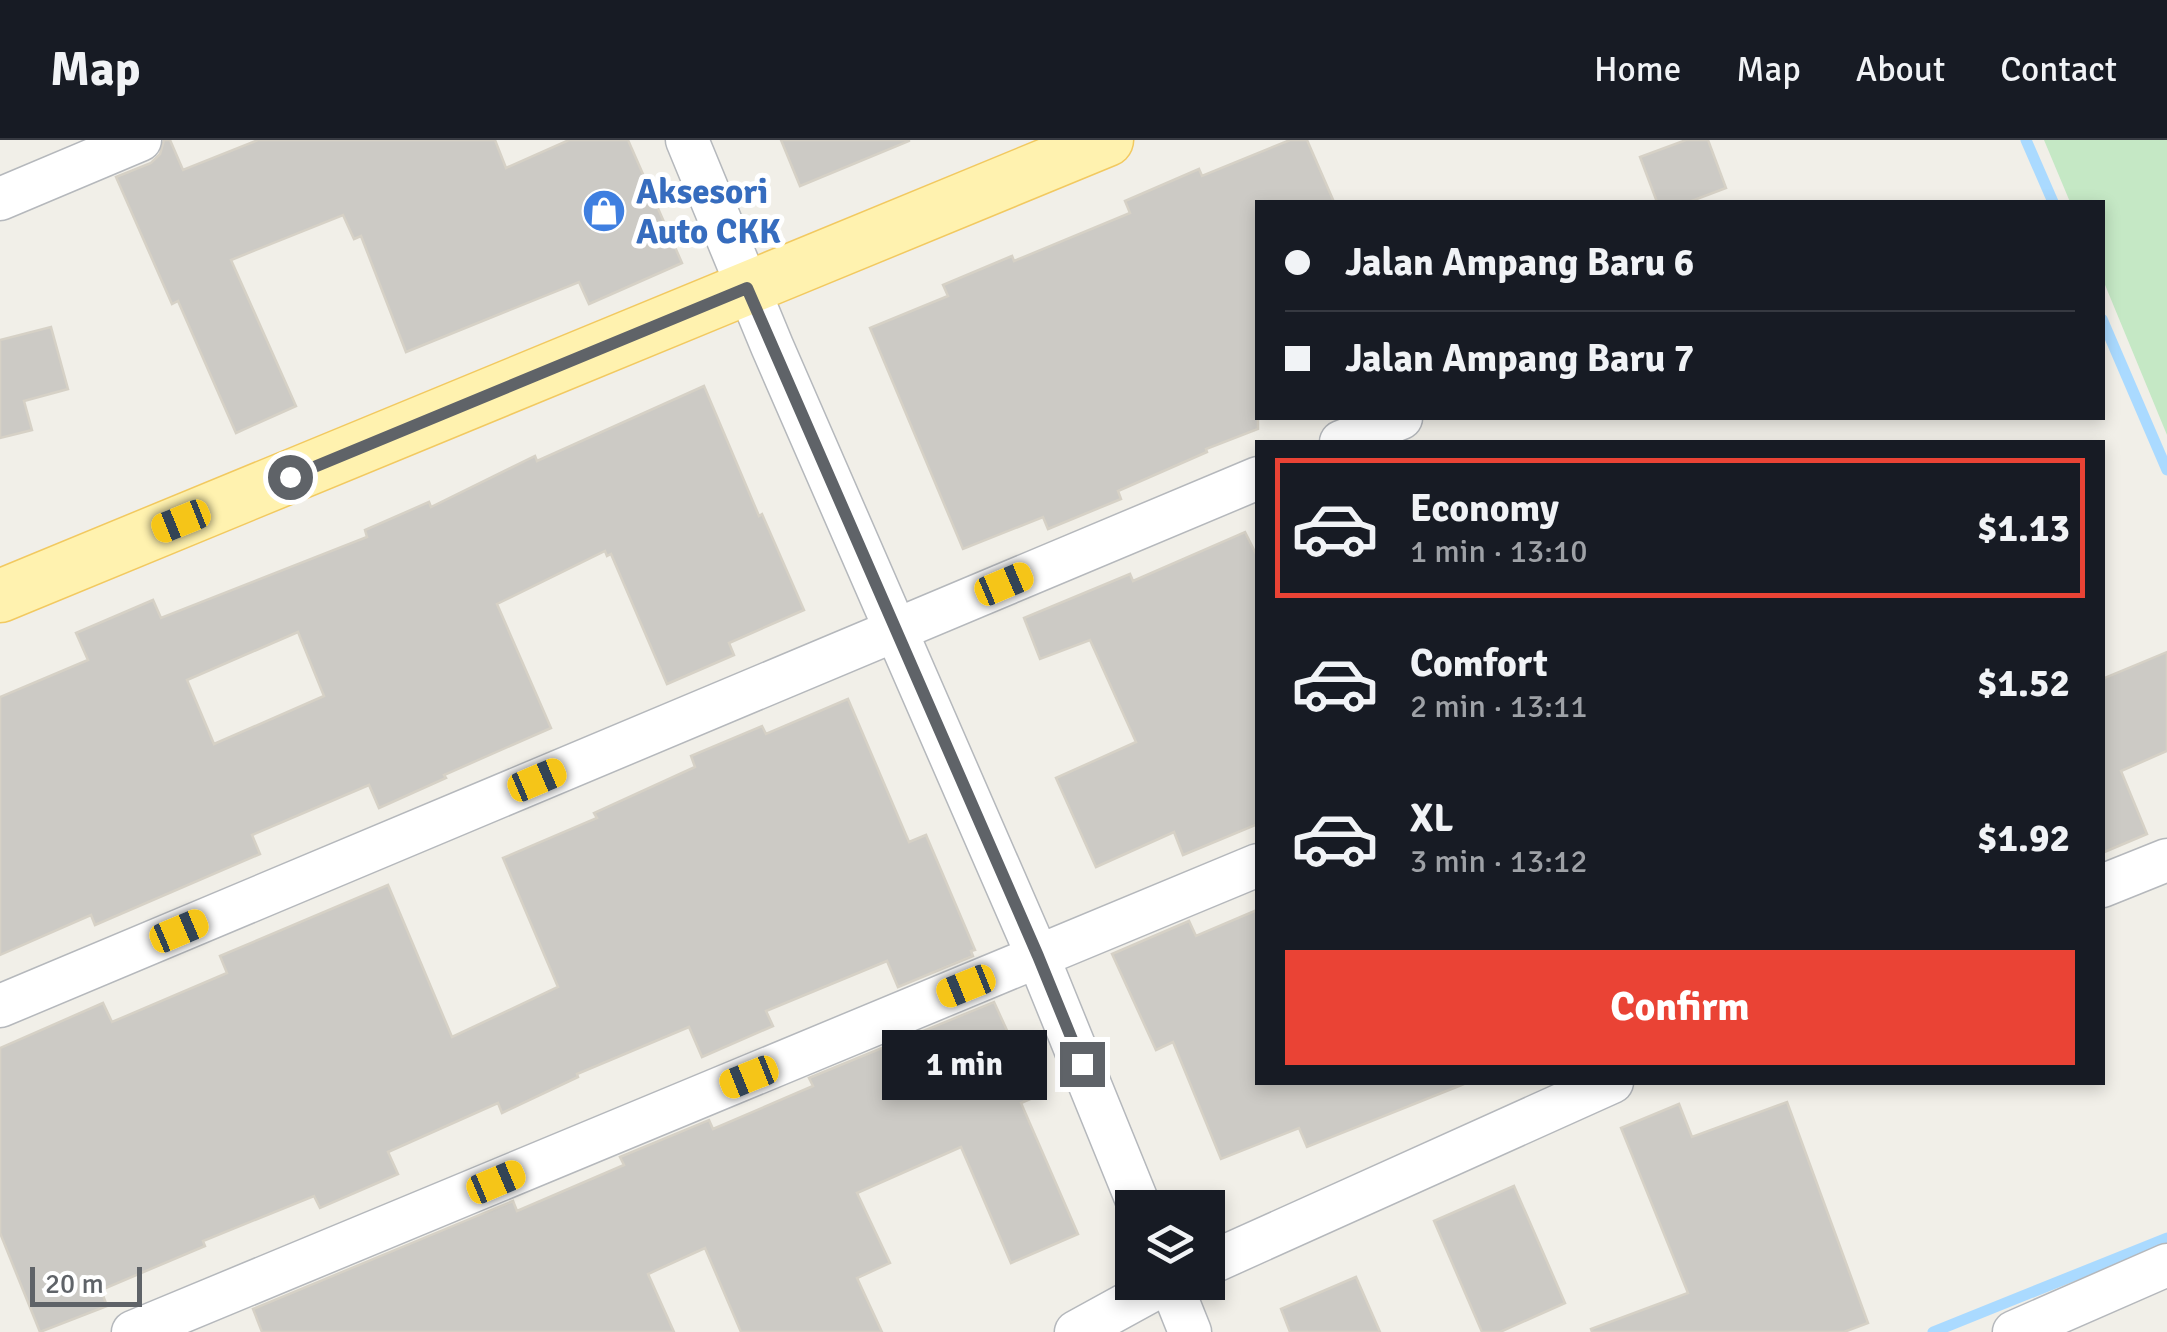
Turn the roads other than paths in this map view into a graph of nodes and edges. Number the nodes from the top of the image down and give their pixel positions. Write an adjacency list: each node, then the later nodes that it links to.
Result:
1 (140, 140): 4 (street)
2 (687, 140): 5 (street)
3 (1107, 140): 5 (main road)
4 (0, 199)
5 (747, 288): 9 (main road); 10 (street)
6 (1396, 420): 7 (street)
7 (1346, 440)
8 (1255, 479): 10 (street)
9 (0, 596)
10 (896, 630): 14 (street); 15 (street)
11 (2167, 860): 13 (street)
12 (1255, 867): 14 (street)
13 (2105, 885)
14 (1038, 956): 17 (street); 22 (street)
15 (0, 1006)
16 (1605, 1085): 18 (street)
17 (1133, 1190)
18 (1225, 1256)
19 (2167, 1265): 25 (street)
20 (1135, 1300): 23 (street)
21 (1176, 1300): 24 (street)
22 (134, 1332)
23 (1076, 1332)
24 (1190, 1332)
25 (2014, 1332)

